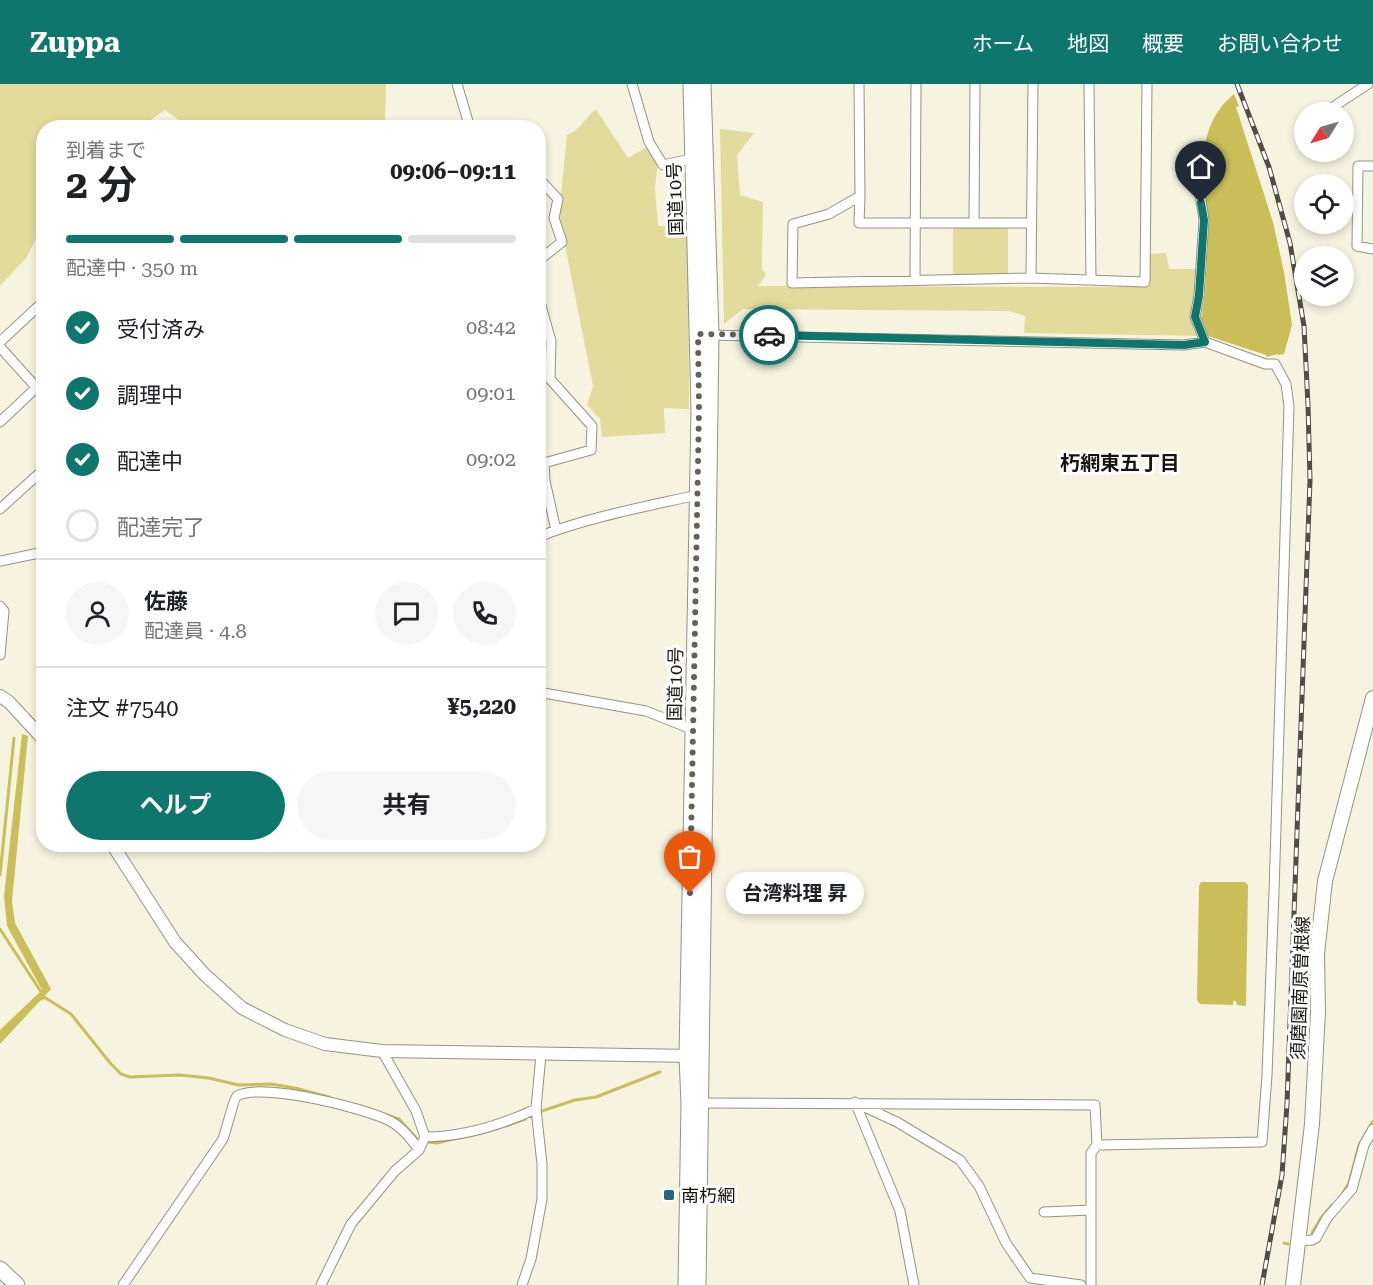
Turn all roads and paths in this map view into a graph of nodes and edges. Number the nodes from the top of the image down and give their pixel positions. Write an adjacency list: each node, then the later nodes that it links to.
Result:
1 (457, 84): 13 (street)
2 (632, 84): 14 (street)
3 (691, 84): 14 (main road, 国道10号)
4 (703, 84): 14 (main road, 国道10号)
5 (859, 84): 18 (street)
6 (915, 84): 19 (street)
7 (975, 84): 20 (street)
8 (1033, 84): 21 (street)
9 (1089, 84): 26 (street)
10 (1147, 84): 26 (street)
11 (1368, 84): 12 (street)
12 (1341, 102)
13 (468, 120)
14 (700, 157): 29 (main road, 国道10号)
15 (1373, 166): 22 (street)
16 (1196, 168): 31 (street)
17 (546, 186): 23 (street)
18 (860, 196): 19 (street); 25 (street)
19 (915, 222): 20 (street); 25 (street)
20 (974, 222): 21 (street)
21 (1031, 223): 24 (street)
22 (1373, 249)
23 (546, 255)
24 (1031, 278): 25 (street); 26 (street)
25 (915, 279)
26 (1091, 280)
27 (36, 309): 30 (street)
28 (546, 323): 34 (street)
29 (705, 334): 31 (street); 40 (main road, 国道10号); 56 (main road, 国道10号)
30 (0, 342)
31 (1205, 342): 62 (street)
32 (0, 347): 35 (street)
33 (546, 375): 34 (street)
34 (550, 379): 37 (street)
35 (36, 388): 36 (street)
36 (0, 422)
37 (546, 459)
38 (36, 476): 41 (street)
39 (546, 485): 42 (street)
40 (697, 495): 42 (street); 51 (main road, 国道10号)
41 (0, 509)
42 (556, 530): 43 (street)
43 (546, 534)
44 (36, 554): 45 (street)
45 (0, 561)
46 (0, 606): 47 (street)
47 (0, 655)
48 (546, 693): 51 (street)
49 (0, 696): 52 (street)
50 (1373, 698): 66 (main road, 須磨園南原曽根線)
51 (693, 730): 56 (main road, 国道10号)
52 (36, 731)
53 (117, 852): 54 (street)
54 (382, 1052): 55 (street); 61 (street)
55 (541, 1054): 56 (street); 59 (street)
56 (694, 1056): 58 (main road, 国道10号)
57 (855, 1102): 58 (street); 62 (street); 74 (street); 75 (street)
58 (695, 1103): 72 (main road, 国道10号); 73 (main road, 国道10号)
59 (536, 1109): 61 (street); 71 (street)
60 (1373, 1130): 66 (street)
61 (425, 1137): 63 (street)
62 (1097, 1145): 64 (street)
63 (420, 1150): 69 (street); 70 (street)
64 (1091, 1210): 65 (street); 76 (street)
65 (1044, 1212)
66 (1299, 1239): 77 (main road, 須磨園南原曽根線)
67 (0, 1269): 68 (main road)
68 (17, 1285)
69 (123, 1285)
70 (321, 1285)
71 (522, 1285)
72 (686, 1285)
73 (698, 1285)
74 (914, 1285)
75 (1081, 1285)
76 (1090, 1285)
77 (1293, 1285)

